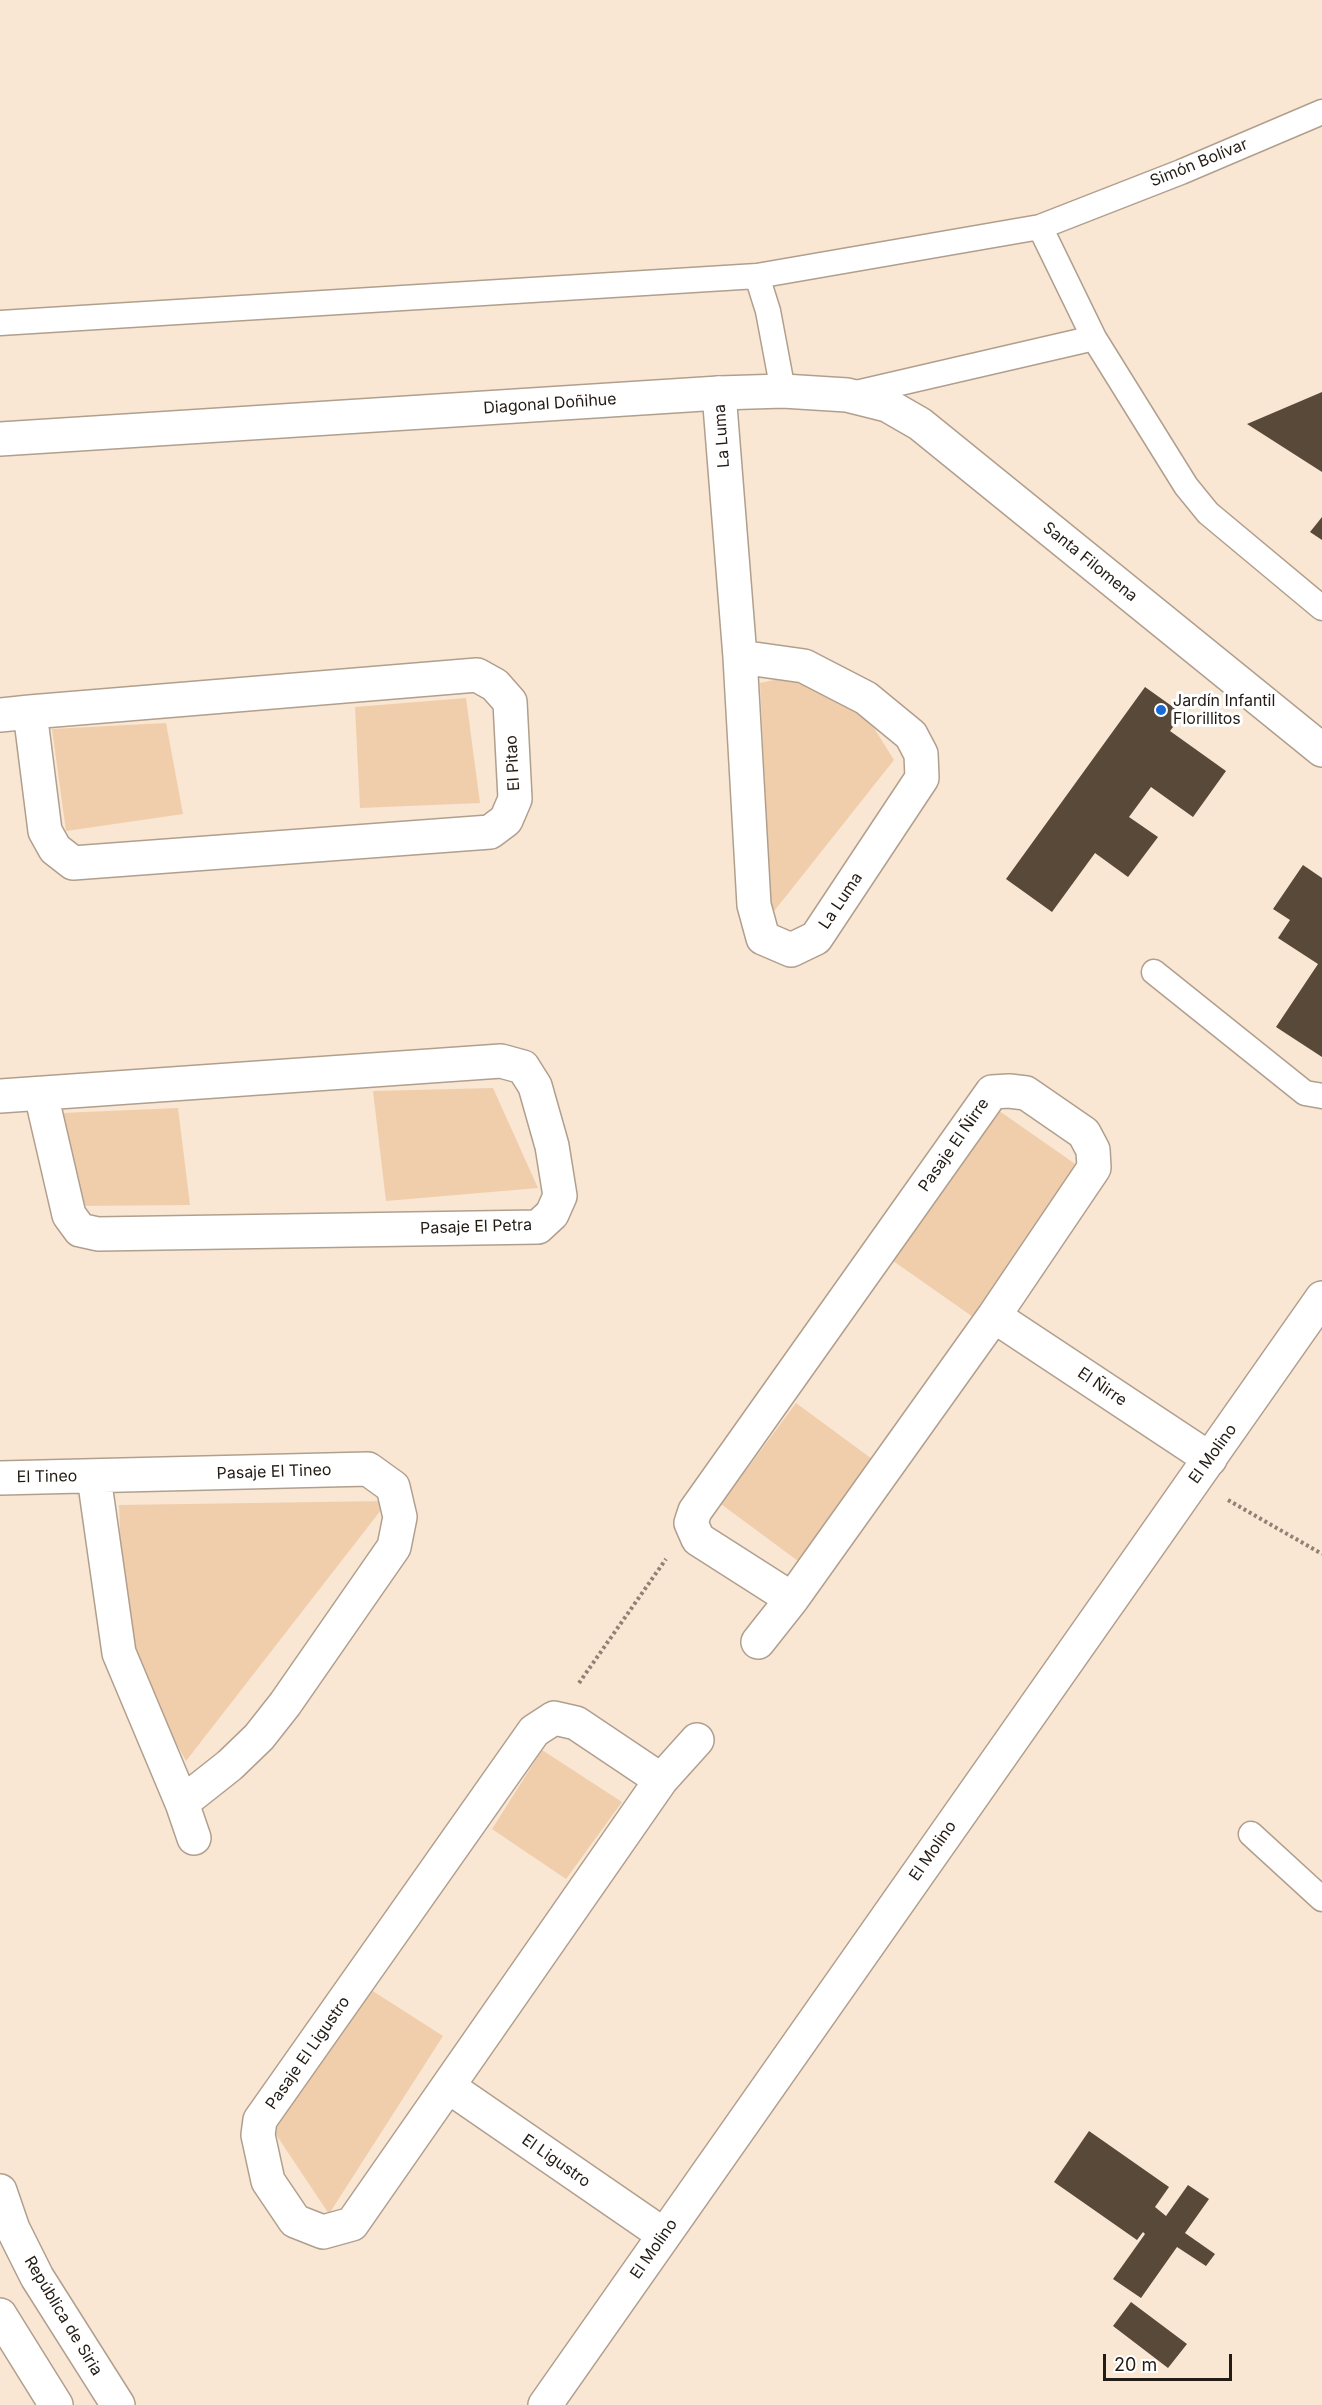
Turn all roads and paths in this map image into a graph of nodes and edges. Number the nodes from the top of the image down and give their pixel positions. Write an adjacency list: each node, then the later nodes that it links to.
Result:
1 (1322, 111): 2 (lane, Simón Bolívar)
2 (1040, 227): 3 (lane, Simón Bolívar); 5 (lane)
3 (757, 276): 4 (lane, Simón Bolívar); 6 (lane)
4 (0, 323)
5 (1094, 338): 8 (lane, Diagonal Doñihue); 10 (lane)
6 (783, 391): 7 (street, Diagonal Doñihue); 8 (street, Diagonal Doñihue)
7 (719, 393): 9 (street, Diagonal Doñihue); 11 (street, La Luma)
8 (847, 395): 13 (street, Santa Filomena)
9 (0, 439)
10 (1322, 608)
11 (740, 657): 11 (street, La Luma)
12 (15, 713): 12 (street, El Pitao)
13 (1322, 750)
14 (1154, 972): 17 (lane)
15 (41, 1094): 15 (street, Pasaje El Petra); 16 (street)
16 (0, 1096)
17 (1322, 1096)
18 (1322, 1298): 20 (street, El Molino)
19 (994, 1316): 20 (street, El Ñirre); 23 (street, Pasaje El Ñirre); 25 (street, Pasaje El Ñirre)
20 (1202, 1469): 24 (path); 36 (street, El Molino)
21 (94, 1476): 22 (street, El Tineo); 30 (street); 30 (street, Pasaje El Tineo)
22 (0, 1478)
23 (692, 1523): 25 (street); 27 (path)
24 (1322, 1554)
25 (792, 1599): 26 (street, Pasaje El Ñirre)
26 (758, 1642)
27 (554, 1718): 29 (street); 34 (street, Pasaje El Ligustro)
28 (697, 1740): 29 (street, Pasaje El Ligustro)
29 (661, 1780): 34 (street, Pasaje El Ligustro)
30 (182, 1803): 32 (street)
31 (1251, 1834): 33 (lane)
32 (194, 1838)
33 (1322, 1899)
34 (449, 2087): 36 (street, El Ligustro)
35 (0, 2191): 39 (street, República de Siria)
36 (664, 2235): 40 (street, El Molino)
37 (0, 2315): 38 (street)
38 (56, 2405)
39 (118, 2405)
40 (544, 2405)

